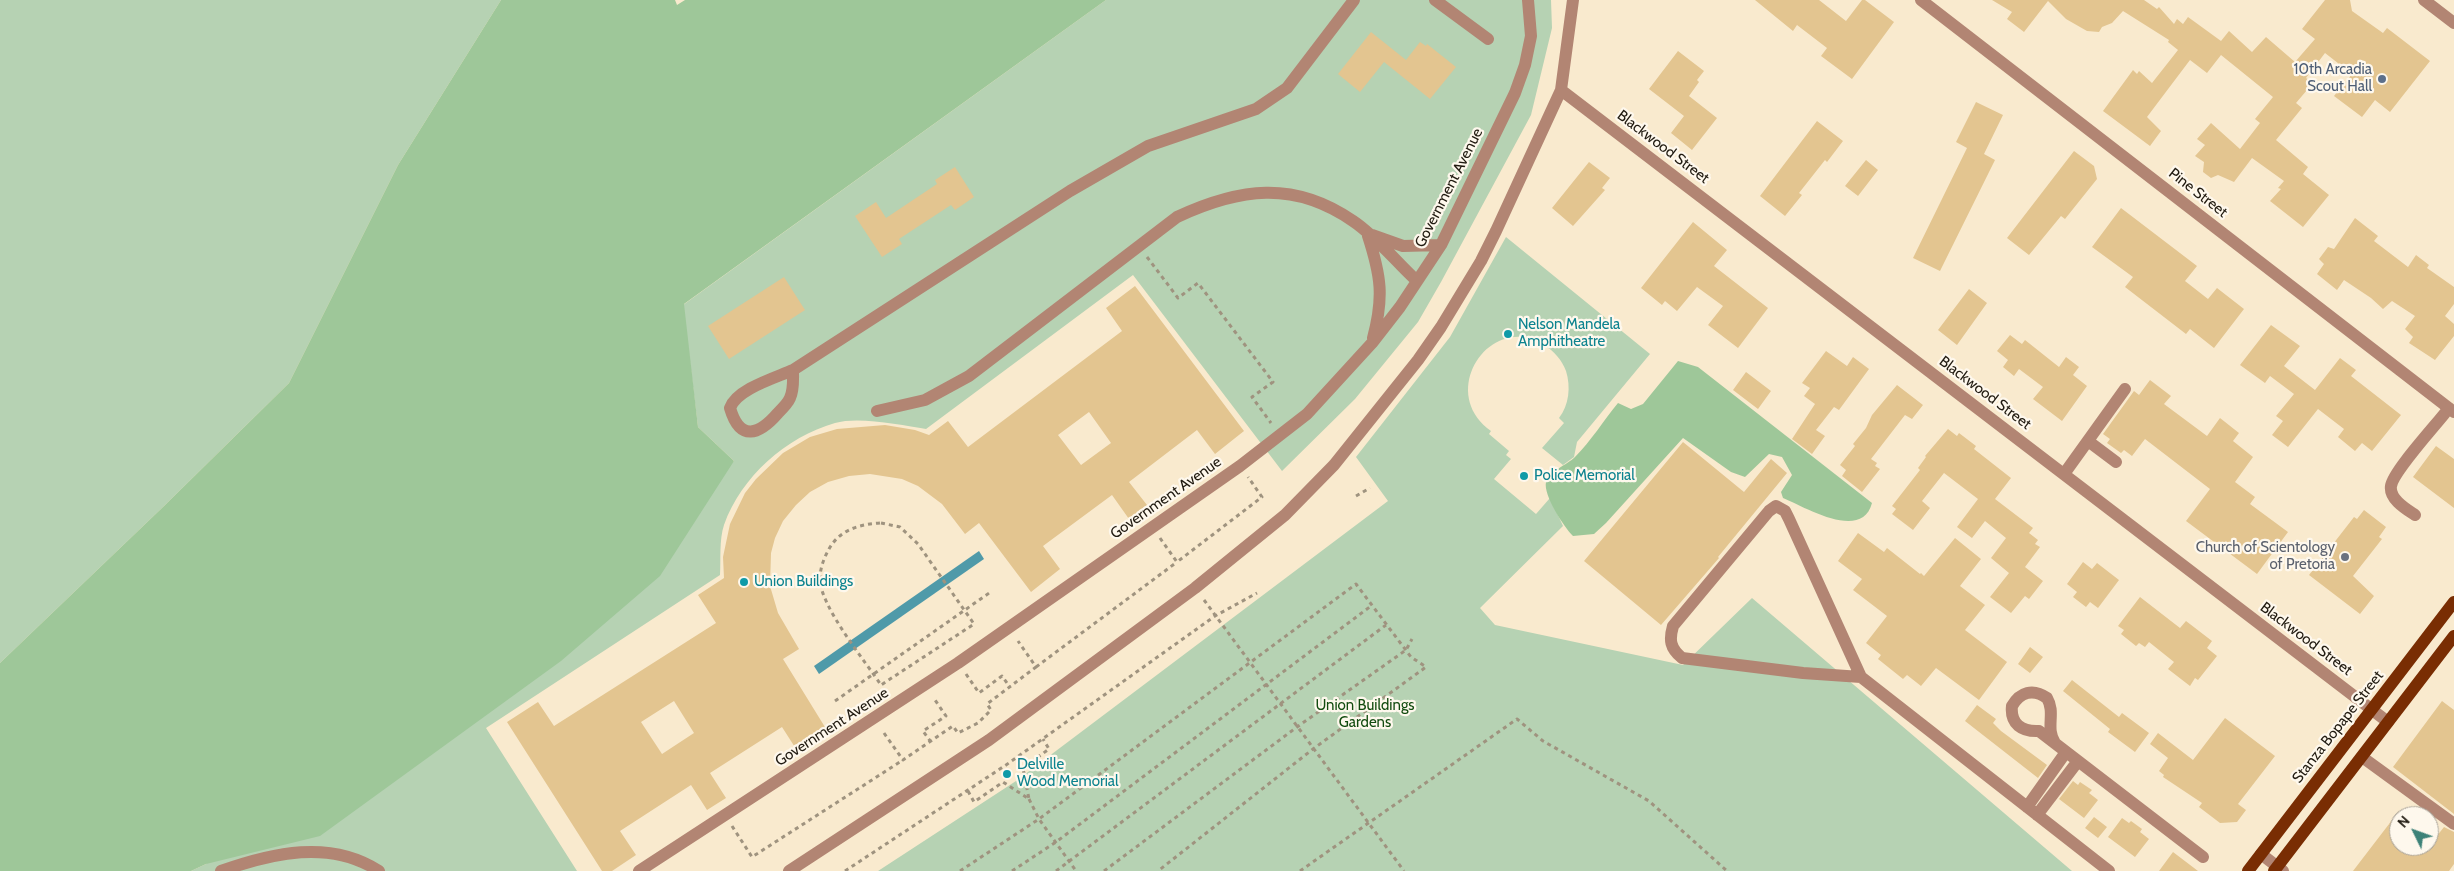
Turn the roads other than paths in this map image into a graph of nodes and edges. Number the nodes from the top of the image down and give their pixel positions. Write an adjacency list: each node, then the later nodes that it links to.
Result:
1 (1354, 0): 14 (street)
2 (1435, 0): 8 (street)
3 (1528, 0): 11 (street, Government Avenue)
4 (1573, 0): 9 (street)
5 (1922, 0): 16 (street, Pine Street)
6 (2424, 0): 7 (street)
7 (2454, 23)
8 (1488, 39)
9 (1561, 90): 20 (street, Blackwood Street); 40 (street)
10 (1368, 234): 11 (street); 12 (street); 13 (street); 17 (street)
11 (1440, 246): 12 (street, Government Avenue)
12 (1417, 281): 13 (street, Government Avenue)
13 (1372, 343): 39 (street, Government Avenue)
14 (793, 370): 14 (street)
15 (2125, 389): 18 (street)
16 (2452, 410): 21 (street)
17 (877, 411)
18 (2088, 441): 19 (street); 20 (street)
19 (2116, 462)
20 (2064, 474): 25 (street, Blackwood Street)
21 (2415, 515)
22 (2454, 602): 25 (main road, Stanza Bopape Street)
23 (2454, 636): 26 (main road)
24 (1861, 677): 24 (street); 31 (street)
25 (2372, 710): 26 (street, Blackwood Street); 34 (main road, Stanza Bopape Street)
26 (2388, 722): 29 (main road)
27 (2055, 743): 28 (street)
28 (2066, 752): 30 (street); 31 (street)
29 (2362, 757): 33 (street); 36 (main road)
30 (2078, 761): 32 (street); 35 (street)
31 (2026, 806): 32 (street)
32 (2037, 815): 41 (street)
33 (2454, 824)
34 (2261, 854): 36 (street); 42 (main road, Stanza Bopape Street)
35 (2203, 857)
36 (2278, 870)
37 (221, 871): 38 (street)
38 (379, 871)
39 (640, 871)
40 (789, 871)
41 (2109, 871)
42 (2248, 871)

